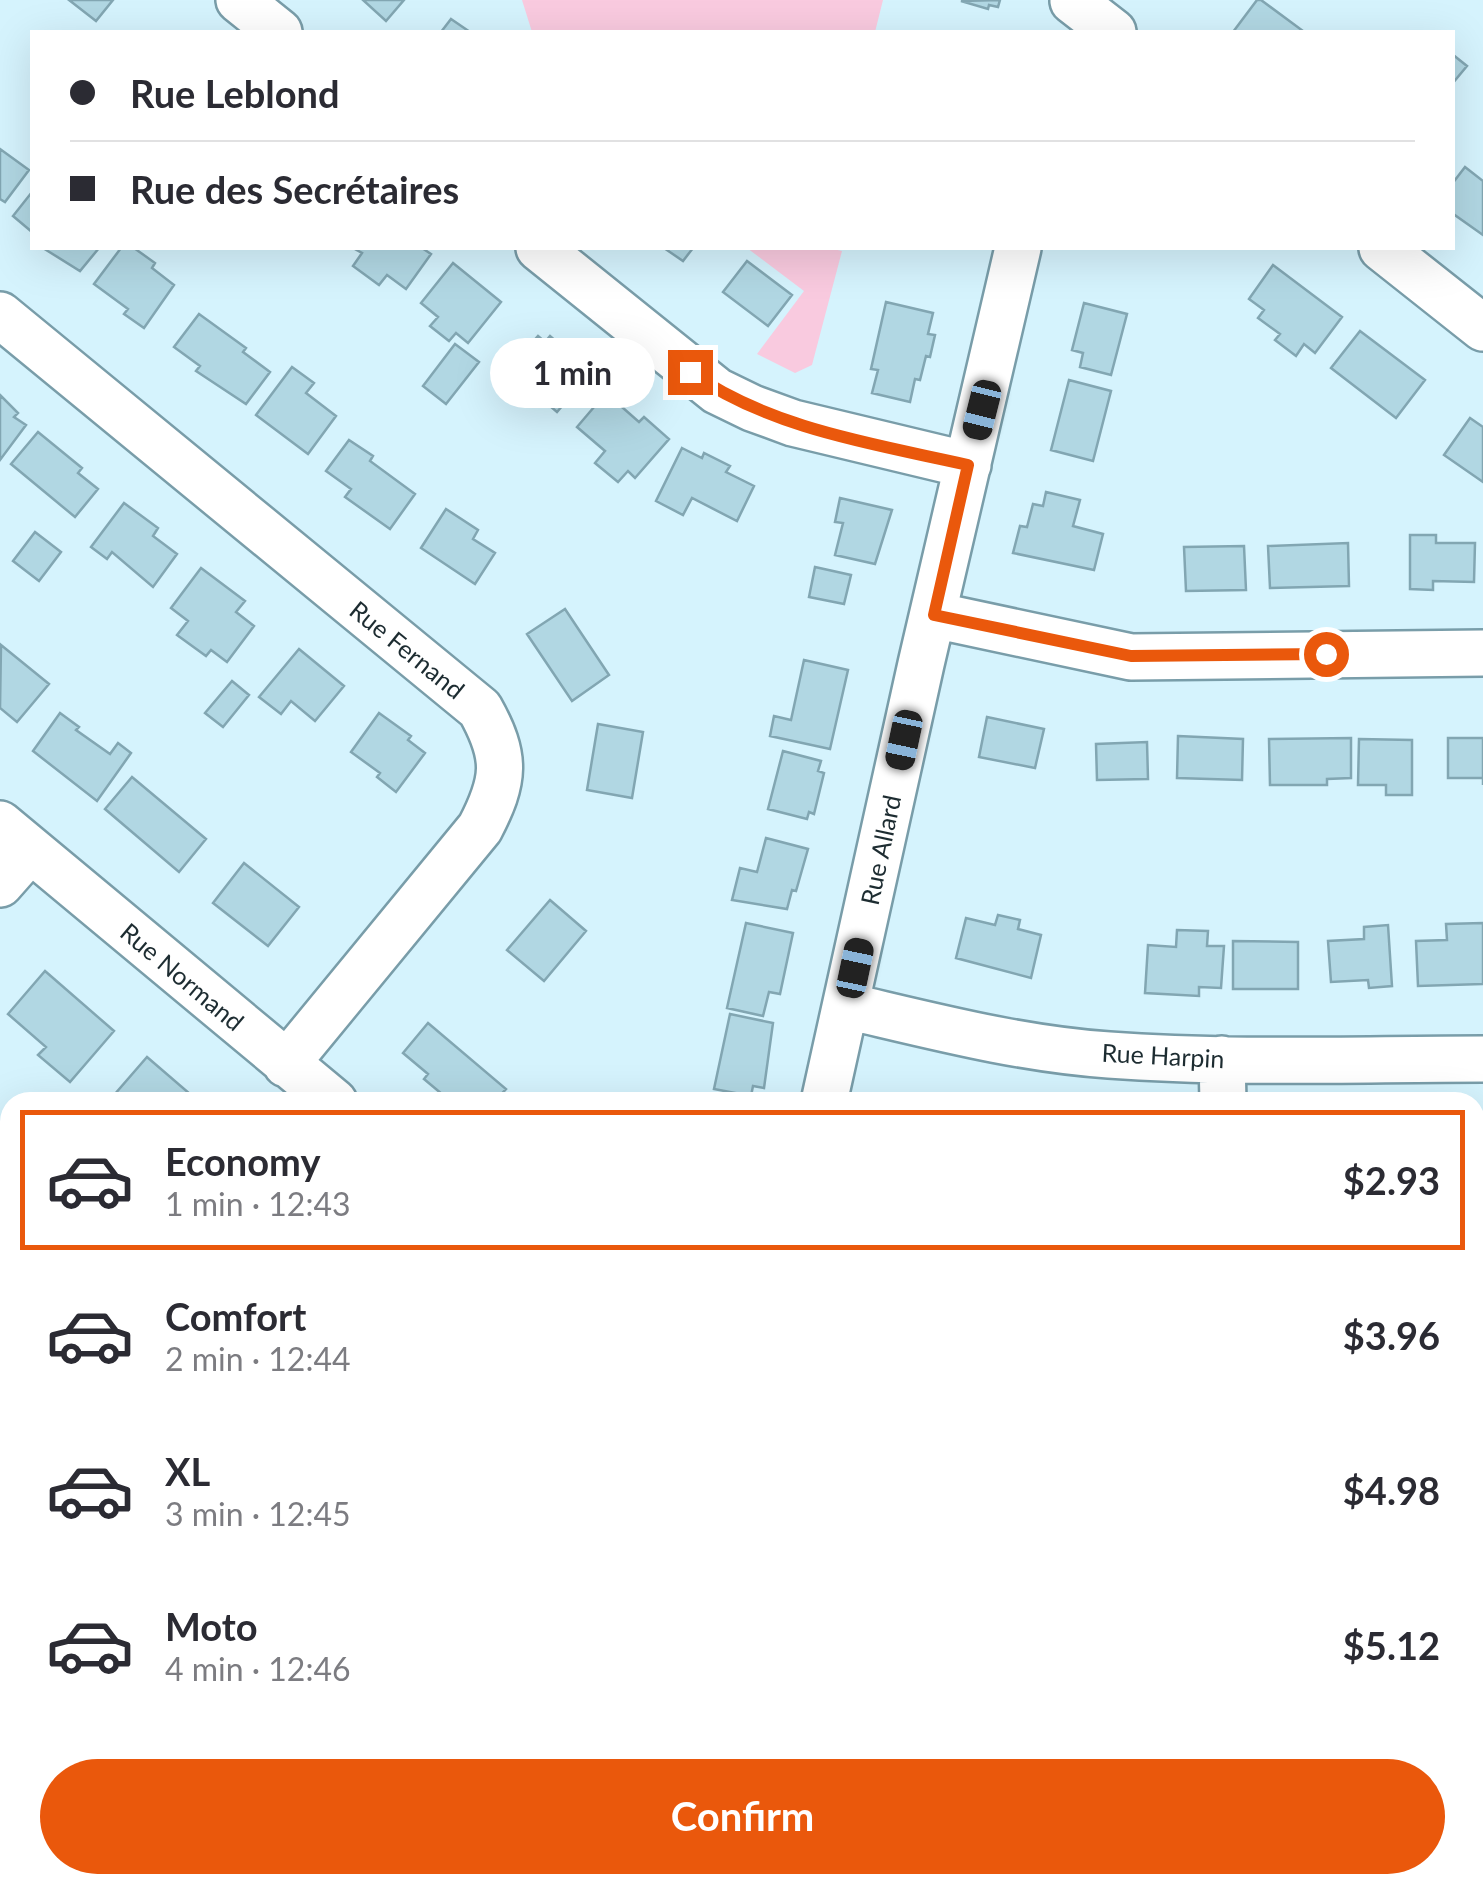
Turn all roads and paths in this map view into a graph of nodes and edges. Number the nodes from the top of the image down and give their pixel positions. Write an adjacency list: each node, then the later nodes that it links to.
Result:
1 (240, 0): 3 (street)
2 (1073, 0): 4 (street); 5 (street)
3 (277, 30)
4 (1066, 30)
5 (1110, 30)
6 (541, 250): 11 (street)
7 (1018, 250): 11 (street, Rue Allard)
8 (1385, 250): 10 (street)
9 (0, 315): 18 (street, Rue Fernand)
10 (1483, 328)
11 (968, 465): 12 (street, Rue Allard)
12 (934, 615): 13 (street); 16 (street, Rue Allard)
13 (1483, 653)
14 (15, 837): 15 (street, Rue Normand); 18 (street, Rue Normand)
15 (0, 884)
16 (847, 1006): 19 (street, Rue Harpin); 21 (street, Rue Allard)
17 (1483, 1059): 19 (street, Rue Harpin)
18 (286, 1064): 20 (street, Rue Normand)
19 (1222, 1081)
20 (321, 1092)
21 (826, 1092)

